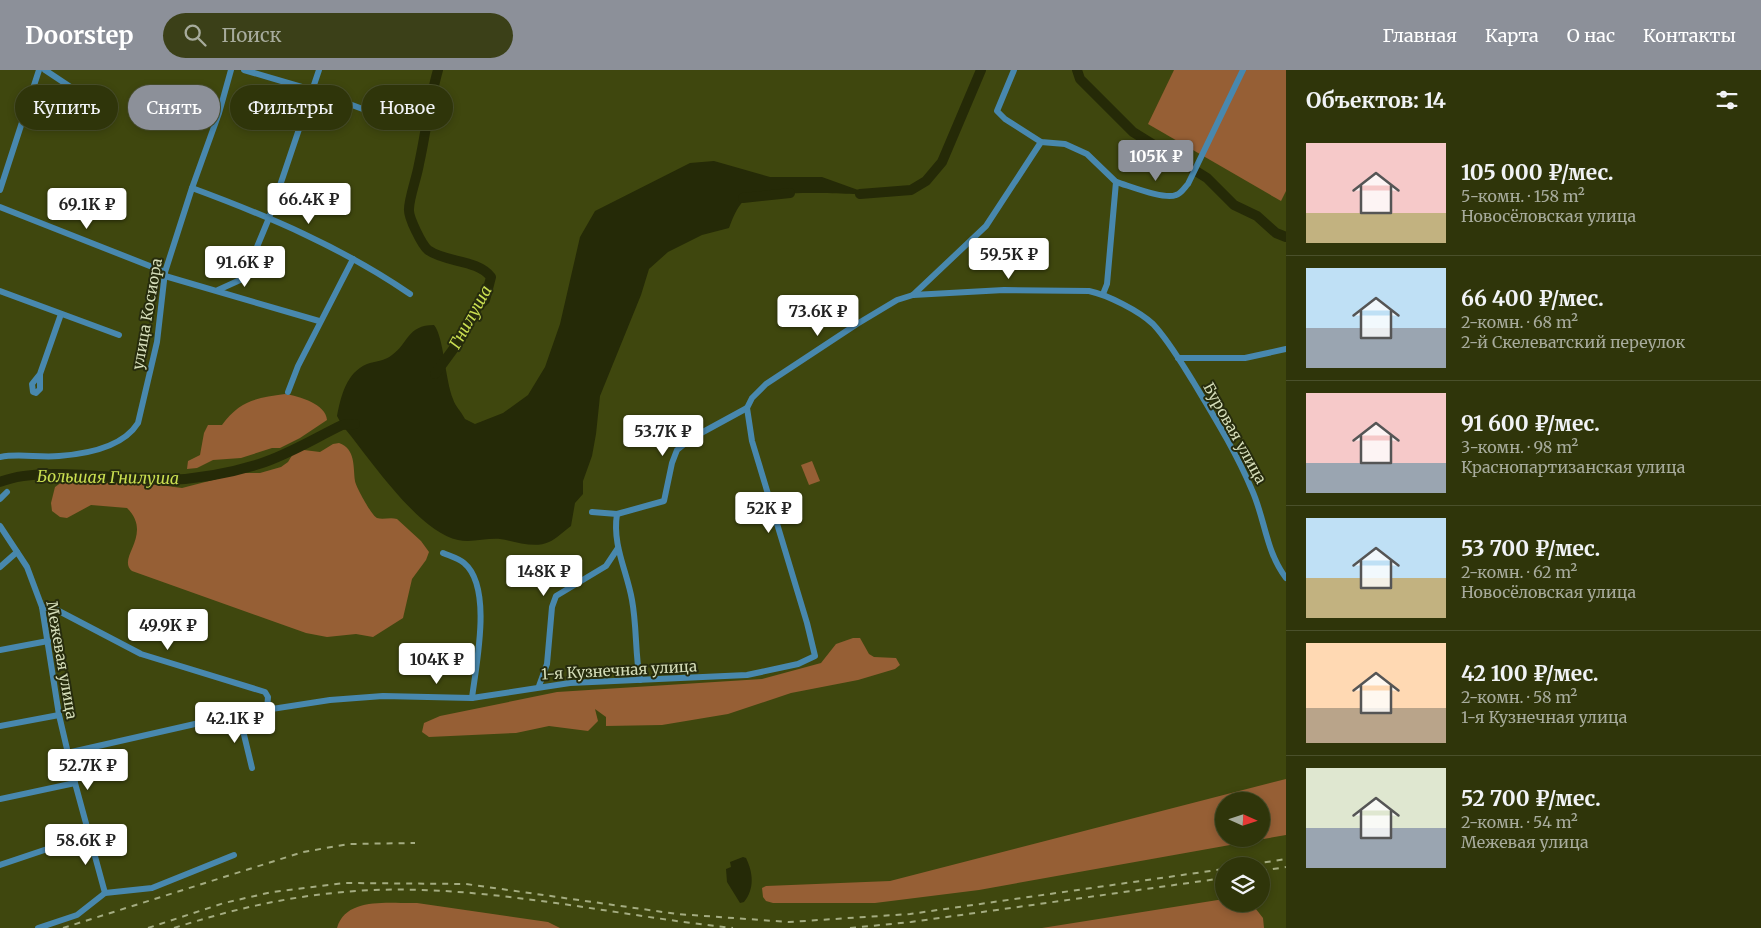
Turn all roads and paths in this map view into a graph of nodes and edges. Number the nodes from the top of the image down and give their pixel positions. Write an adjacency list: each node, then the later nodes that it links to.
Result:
1 (39, 70): 15 (street)
2 (45, 70): 8 (street)
3 (244, 70): 9 (street)
4 (319, 70): 10 (street)
5 (1014, 70): 12 (street)
6 (1243, 70): 13 (street)
7 (229, 71): 14 (street, улица Косиора)
8 (68, 85)
9 (295, 85)
10 (314, 85)
11 (299, 130): 17 (street)
12 (1041, 142): 13 (street); 24 (street)
13 (1116, 182): 23 (street)
14 (192, 188): 17 (street); 19 (street, улица Косиора)
15 (0, 190)
16 (0, 208): 19 (street)
17 (269, 218): 18 (street); 20 (street)
18 (353, 259): 22 (street); 26 (street)
19 (165, 274): 20 (street); 33 (street, улица Косиора)
20 (218, 290): 26 (street)
21 (0, 291): 25 (street)
22 (410, 294)
23 (1103, 294): 24 (street); 29 (street, Буровая улица)
24 (913, 295): 32 (street)
25 (61, 314): 27 (street); 30 (street)
26 (320, 321): 31 (street)
27 (118, 335)
28 (1286, 349): 29 (street, Буровая улица)
29 (1178, 358): 43 (street, Буровая улица)
30 (40, 374)
31 (288, 392)
32 (747, 408): 37 (street); 47 (street, 1-я Кузнечная улица)
33 (0, 457)
34 (7, 492): 35 (street)
35 (0, 499)
36 (592, 512): 37 (street)
37 (617, 514): 39 (street)
38 (0, 526): 40 (street, Межевая улица)
39 (618, 548): 47 (street); 48 (street)
40 (18, 552): 42 (street); 44 (street, Межевая улица)
41 (443, 553): 49 (street)
42 (0, 567)
43 (1286, 578)
44 (42, 607): 45 (street, Межевая улица); 50 (street)
45 (48, 641): 46 (street); 52 (street, Межевая улица)
46 (0, 650)
47 (640, 680): 48 (street, 1-я Кузнечная улица)
48 (539, 686): 49 (street, 1-я Кузнечная улица)
49 (472, 698): 50 (street, 1-я Кузнечная улица)
50 (267, 710): 51 (street, 1-я Кузнечная улица)
51 (239, 714): 54 (street, 1-я Кузнечная улица); 55 (street)
52 (59, 715): 53 (street); 54 (street, Межевая улица)
53 (0, 726)
54 (68, 752): 56 (street, Межевая улица)
55 (252, 768)
56 (75, 783): 57 (street); 58 (street, Межевая улица)
57 (0, 798)
58 (89, 835): 60 (street); 61 (street, Межевая улица)
59 (234, 856): 61 (street)
60 (0, 865)
61 (105, 893): 62 (street)
62 (38, 928)

